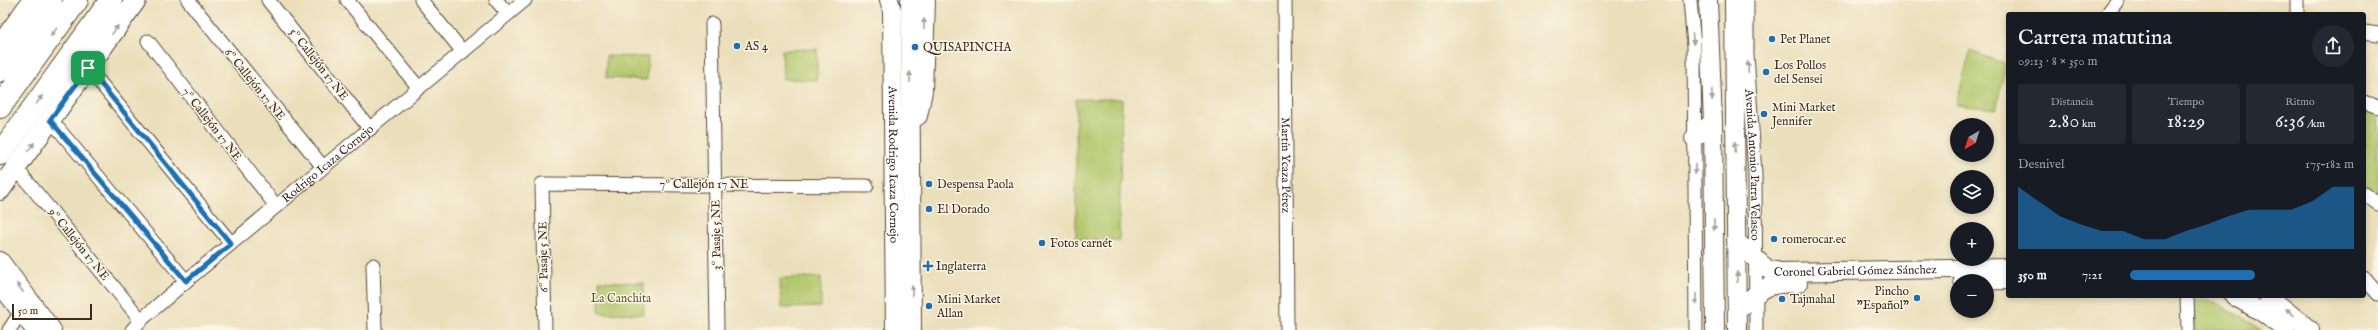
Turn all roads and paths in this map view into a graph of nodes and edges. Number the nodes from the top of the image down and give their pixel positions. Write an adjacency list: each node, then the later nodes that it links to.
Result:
1 (33, 0): 27 (main road)
2 (52, 0): 30 (main road)
3 (77, 0): 33 (highway, one-way to 33)
4 (110, 0): 40 (highway, one-way to 4)
5 (136, 0): 29 (main road, one-way to 5)
6 (188, 0): 41 (street, 6º Callejón 17 NE)
7 (268, 0): 37 (street, 5º Callejón 17 NE)
8 (347, 0): 31 (street)
9 (421, 0): 28 (street)
10 (496, 0): 24 (street)
11 (525, 0): 24 (street, Rodrigo Icaza Cornejo)
12 (889, 0): 76 (street, Avenida Rodrigo Icaza Cornejo)
13 (910, 0): 39 (street, Avenida Rodrigo Icaza Cornejo, one-way to 13)
14 (926, 0): 39 (street, one-way to 14)
15 (1285, 0): 78 (street, Martín Ycaza Pérez)
16 (1690, 0): 38 (street, one-way to 38)
17 (1708, 0): 36 (street, one-way to 36)
18 (1734, 0): 49 (street, Avenida Antonio Parra Velasco, one-way to 18)
19 (1747, 0): 51 (street, Avenida Antonio Parra Velasco, one-way to 19)
20 (2118, 0): 22 (street)
21 (2297, 0): 23 (street)
22 (2109, 12)
23 (2297, 12)
24 (508, 14): 28 (street, Rodrigo Icaza Cornejo)
25 (712, 24): 43 (street, 3º Pasaje 5 NE)
26 (148, 41): 48 (street, 7º Callejón 17 NE)
27 (0, 46)
28 (463, 52): 31 (street, Rodrigo Icaza Cornejo)
29 (88, 68): 35 (main road); 50 (street)
30 (0, 72)
31 (419, 88): 37 (street, Rodrigo Icaza Cornejo)
32 (2366, 103): 34 (street)
33 (0, 107)
34 (2378, 107)
35 (50, 120): 40 (main road, one-way to 35); 58 (street)
36 (1713, 122): 38 (street); 80 (street, one-way to 80)
37 (370, 129): 41 (street, Rodrigo Icaza Cornejo)
38 (1694, 138): 79 (street, one-way to 79)
39 (912, 146): 77 (street, Avenida Rodrigo Icaza Cornejo, one-way to 39)
40 (8, 161): 45 (main road); 68 (street, 9º Callejón 17 NE)
41 (323, 167): 48 (street, Rodrigo Icaza Cornejo)
42 (542, 184): 43 (street, 7º Callejón 17 NE); 74 (street, 6º Pasaje 5 NE)
43 (715, 184): 44 (street, 7º Callejón 17 NE); 75 (street, 3º Pasaje 5 NE)
44 (867, 186)
45 (0, 190)
46 (2366, 195): 47 (street)
47 (2378, 204)
48 (276, 206): 50 (street, Rodrigo Icaza Cornejo)
49 (1737, 242): 51 (street, Coronel Gabriel Gómez Sánchez); 66 (street, Avenida Antonio Parra Velasco, one-way to 49)
50 (231, 244): 58 (street, Rodrigo Icaza Cornejo)
51 (1756, 260): 54 (street, Coronel Gabriel Gómez Sánchez); 62 (street, Avenida Antonio Parra Velasco)
52 (0, 262): 71 (street, one-way to 52)
53 (373, 265): 73 (street)
54 (2006, 268)
55 (1994, 280): 56 (street)
56 (2006, 280)
57 (2366, 280): 61 (street)
58 (186, 281): 68 (street, Rodrigo Icaza Cornejo)
59 (1950, 281): 62 (street, Coronel Gabriel Gómez Sánchez)
60 (0, 284): 67 (street)
61 (2378, 294)
62 (1755, 295): 66 (street, Coronel Gabriel Gómez Sánchez); 82 (street, Avenida Antonio Parra Velasco)
63 (2187, 298): 83 (street)
64 (2238, 298): 84 (street)
65 (2270, 298): 85 (street, one-way to 65)
66 (1737, 310): 81 (street, Avenida Antonio Parra Velasco)
67 (21, 312): 69 (street); 70 (street)
68 (141, 320): 72 (street, Rodrigo Icaza Cornejo)
69 (9, 330)
70 (35, 330)
71 (52, 330)
72 (132, 330)
73 (375, 330)
74 (545, 330)
75 (717, 330)
76 (895, 330)
77 (912, 330)
78 (1287, 330)
79 (1696, 330)
80 (1715, 330)
81 (1737, 330)
82 (1756, 330)
83 (2188, 330)
84 (2286, 330)
85 (2310, 330)

